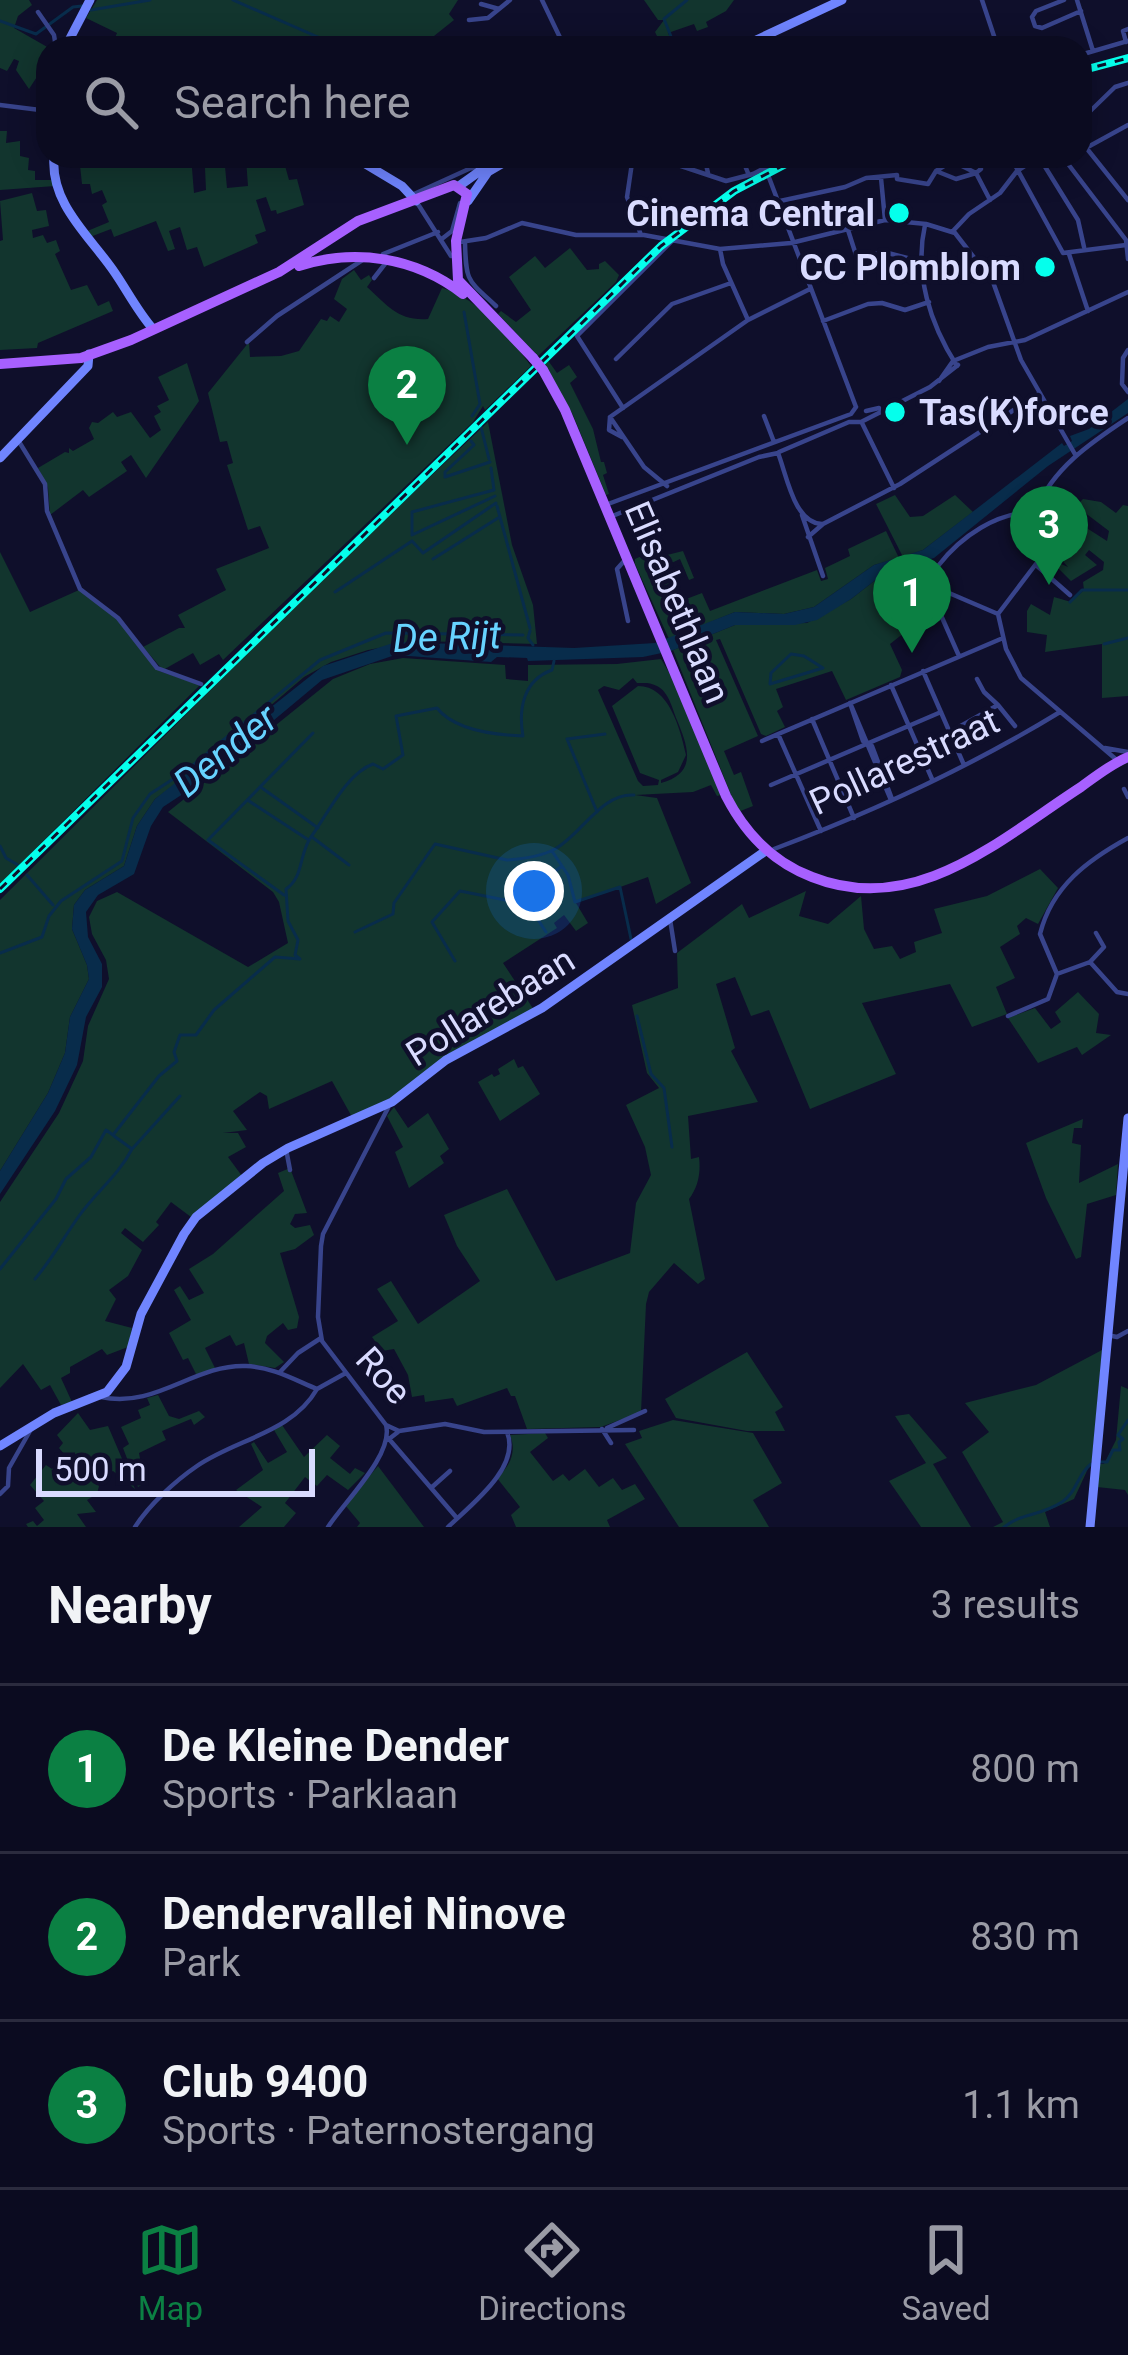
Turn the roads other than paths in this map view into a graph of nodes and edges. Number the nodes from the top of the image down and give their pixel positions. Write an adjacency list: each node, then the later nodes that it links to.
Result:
1 (510, 0): 9 (street)
2 (542, 0): 16 (street)
3 (842, 0): 17 (street)
4 (982, 0): 18 (street)
5 (1064, 0): 10 (street)
6 (1077, 0): 10 (street)
7 (481, 4): 9 (street)
8 (87, 5): 15 (street)
9 (499, 9): 12 (street)
10 (1081, 11): 19 (street)
11 (38, 12): 14 (street)
12 (469, 20)
13 (1128, 29): 20 (street)
14 (52, 36)
15 (71, 36)
16 (559, 36)
17 (765, 36)
18 (989, 36)
19 (1088, 36)
20 (1127, 41): 22 (street)
21 (1092, 48): 22 (street)
22 (1093, 51)
23 (1128, 82): 25 (street)
24 (0, 105): 26 (street)
25 (1092, 109)
26 (36, 110)
27 (1128, 125): 28 (street)
28 (1092, 145)
29 (1092, 155): 59 (street)
30 (55, 168): 95 (street)
31 (376, 168): 57 (street)
32 (469, 168): 57 (street)
33 (474, 168): 49 (street)
34 (483, 168): 49 (street)
35 (495, 168): 61 (street)
36 (631, 168): 66 (street)
37 (689, 168): 54 (street)
38 (707, 168): 54 (street)
39 (746, 168): 52 (street)
40 (762, 168): 52 (street)
41 (765, 168): 60 (street)
42 (941, 168): 50 (street)
43 (966, 168): 53 (street)
44 (981, 168): 53 (street)
45 (1016, 168): 51 (street)
46 (1021, 168): 51 (street)
47 (1046, 168): 73 (street)
48 (1071, 168): 71 (street)
49 (480, 170): 56 (street)
50 (936, 171): 53 (street); 55 (street)
51 (1017, 171): 58 (street); 74 (street)
52 (748, 173): 54 (street)
53 (976, 173): 58 (street)
54 (708, 175)
55 (881, 178): 60 (street); 62 (street)
56 (456, 188): 57 (main road); 61 (main road); 67 (street)
57 (414, 198): 67 (street); 68 (main road)
58 (990, 200): 65 (street)
59 (1128, 200)
60 (780, 201): 70 (street)
61 (466, 204): 67 (main road)
62 (885, 220): 63 (street); 64 (street)
63 (926, 224): 65 (street); 80 (street)
64 (848, 230): 70 (street); 80 (street)
65 (952, 232): 97 (street)
66 (641, 235): 67 (street); 69 (street)
67 (451, 239): 77 (street); 78 (street); 83 (main road); 92 (street)
68 (328, 240): 75 (main road); 81 (main road)
69 (673, 240): 72 (street); 105 (street)
70 (795, 242): 72 (street); 85 (street)
71 (1126, 245): 73 (street); 79 (street)
72 (720, 249): 87 (street)
73 (1085, 250): 74 (street)
74 (1067, 255): 91 (street)
75 (344, 256): 76 (main road); 81 (main road)
76 (365, 256): 78 (main road); 96 (street)
77 (451, 256)
78 (385, 257): 84 (street); 86 (main road)
79 (1128, 260)
80 (919, 261): 90 (street)
81 (279, 272): 95 (main road)
82 (827, 272): 85 (street)
83 (456, 274): 86 (main road); 92 (main road)
84 (374, 278)
85 (806, 278): 88 (street)
86 (441, 280): 92 (main road)
87 (731, 283): 93 (street); 100 (street)
88 (810, 289): 93 (street); 94 (street)
89 (1128, 292): 91 (street)
90 (929, 302): 94 (street); 102 (street)
91 (1088, 311): 97 (street)
92 (495, 312): 118 (main road, Elisabethlaan, bridge)
93 (748, 320): 105 (street)
94 (823, 321): 106 (street)
95 (147, 332): 99 (main road)
96 (247, 342)
97 (1012, 342): 102 (street); 104 (street)
98 (1128, 350): 103 (street)
99 (89, 354): 101 (main road); 109 (street)
100 (616, 359)
101 (0, 363)
102 (955, 364): 106 (street)
103 (1128, 392)
104 (1040, 393): 111 (street); 114 (street)
105 (623, 408): 113 (street)
106 (859, 415): 110 (street); 114 (street)
107 (764, 416): 110 (street)
108 (1128, 418): 111 (street)
109 (18, 440): 112 (street); 136 (street)
110 (776, 447): 115 (street); 120 (street)
111 (1074, 452): 119 (street)
112 (0, 458)
113 (656, 478): 115 (street); 116 (street)
114 (894, 488): 121 (street)
115 (668, 489): 116 (street)
116 (657, 493): 117 (street)
117 (632, 502): 118 (street); 118 (street)
118 (608, 511): 123 (main road, Elisabethlaan)
119 (1035, 512): 124 (street); 126 (street)
120 (802, 515): 121 (street); 122 (street)
121 (823, 524): 122 (street)
122 (808, 537): 125 (street)
123 (627, 559): 130 (street); 162 (main road, Elisabethlaan)
124 (1036, 566): 127 (street); 129 (street)
125 (823, 576)
126 (948, 593): 128 (street); 129 (street)
127 (1070, 596)
128 (940, 613): 131 (street); 133 (street)
129 (998, 614): 132 (street)
130 (628, 621)
131 (921, 622)
132 (1003, 638): 133 (street); 141 (street)
133 (959, 656): 134 (street)
134 (923, 671): 137 (street); 140 (street)
135 (977, 679): 139 (street)
136 (201, 683)
137 (892, 685): 138 (street); 143 (street)
138 (850, 703): 142 (street); 148 (street)
139 (998, 705): 144 (street); 145 (street)
140 (941, 712): 143 (street); 145 (street)
141 (1060, 712): 149 (street); 152 (street, Pollarestraat)
142 (812, 719): 146 (street); 150 (street)
143 (908, 726): 148 (street); 154 (street)
144 (1015, 726)
145 (950, 732): 152 (street)
146 (778, 734): 147 (street); 153 (street)
147 (762, 741)
148 (868, 743): 150 (street); 158 (street)
149 (1105, 748): 151 (street); 151 (street)
150 (830, 760): 153 (street); 159 (street)
151 (1125, 761): 162 (main road)
152 (964, 765): 154 (street, Pollarestraat)
153 (795, 775): 155 (street); 160 (street)
154 (932, 780): 158 (street, Pollarestraat)
155 (771, 785)
156 (1124, 789): 157 (street)
157 (1128, 797)
158 (892, 800): 159 (street, Pollarestraat)
159 (854, 818): 160 (street, Pollarestraat)
160 (821, 831): 162 (street, Pollarestraat)
161 (1128, 838): 167 (street)
162 (767, 850): 163 (street, Pollarebaan)
163 (670, 919): 165 (street); 170 (street, Pollarebaan)
164 (1096, 932): 166 (street)
165 (675, 951)
166 (1090, 962): 167 (street); 168 (street)
167 (1057, 974): 169 (street)
168 (1128, 994)
169 (1008, 1016)
170 (392, 1102): 173 (street); 178 (street, Pollarebaan)
171 (1128, 1118): 175 (street)
172 (1128, 1138): 175 (street)
173 (286, 1149): 174 (street); 182 (street)
174 (290, 1170)
175 (1118, 1220): 177 (street)
176 (1128, 1331): 177 (street)
177 (1107, 1335): 200 (street)
178 (321, 1338): 179 (street, Roe); 180 (street, Roe)
179 (280, 1372): 181 (street); 182 (street)
180 (344, 1374): 181 (street); 185 (street, Roe)
181 (317, 1389): 197 (street)
182 (101, 1397): 184 (street)
183 (645, 1411): 186 (street, Roe)
184 (33, 1425): 192 (street); 195 (street)
185 (386, 1425): 188 (street, Roe); 190 (street)
186 (602, 1429): 187 (street, Roe); 189 (street, Roe); 191 (street)
187 (634, 1430)
188 (399, 1431): 189 (street, Roe); 190 (street, Roe)
189 (507, 1432): 196 (street)
190 (389, 1439): 194 (street, Roe); 198 (street)
191 (611, 1443)
192 (0, 1446)
193 (450, 1471): 194 (street)
194 (431, 1488): 196 (street, Roe)
195 (0, 1494)
196 (456, 1516): 199 (street)
197 (135, 1527)
198 (328, 1527)
199 (448, 1527)
200 (1090, 1527)

